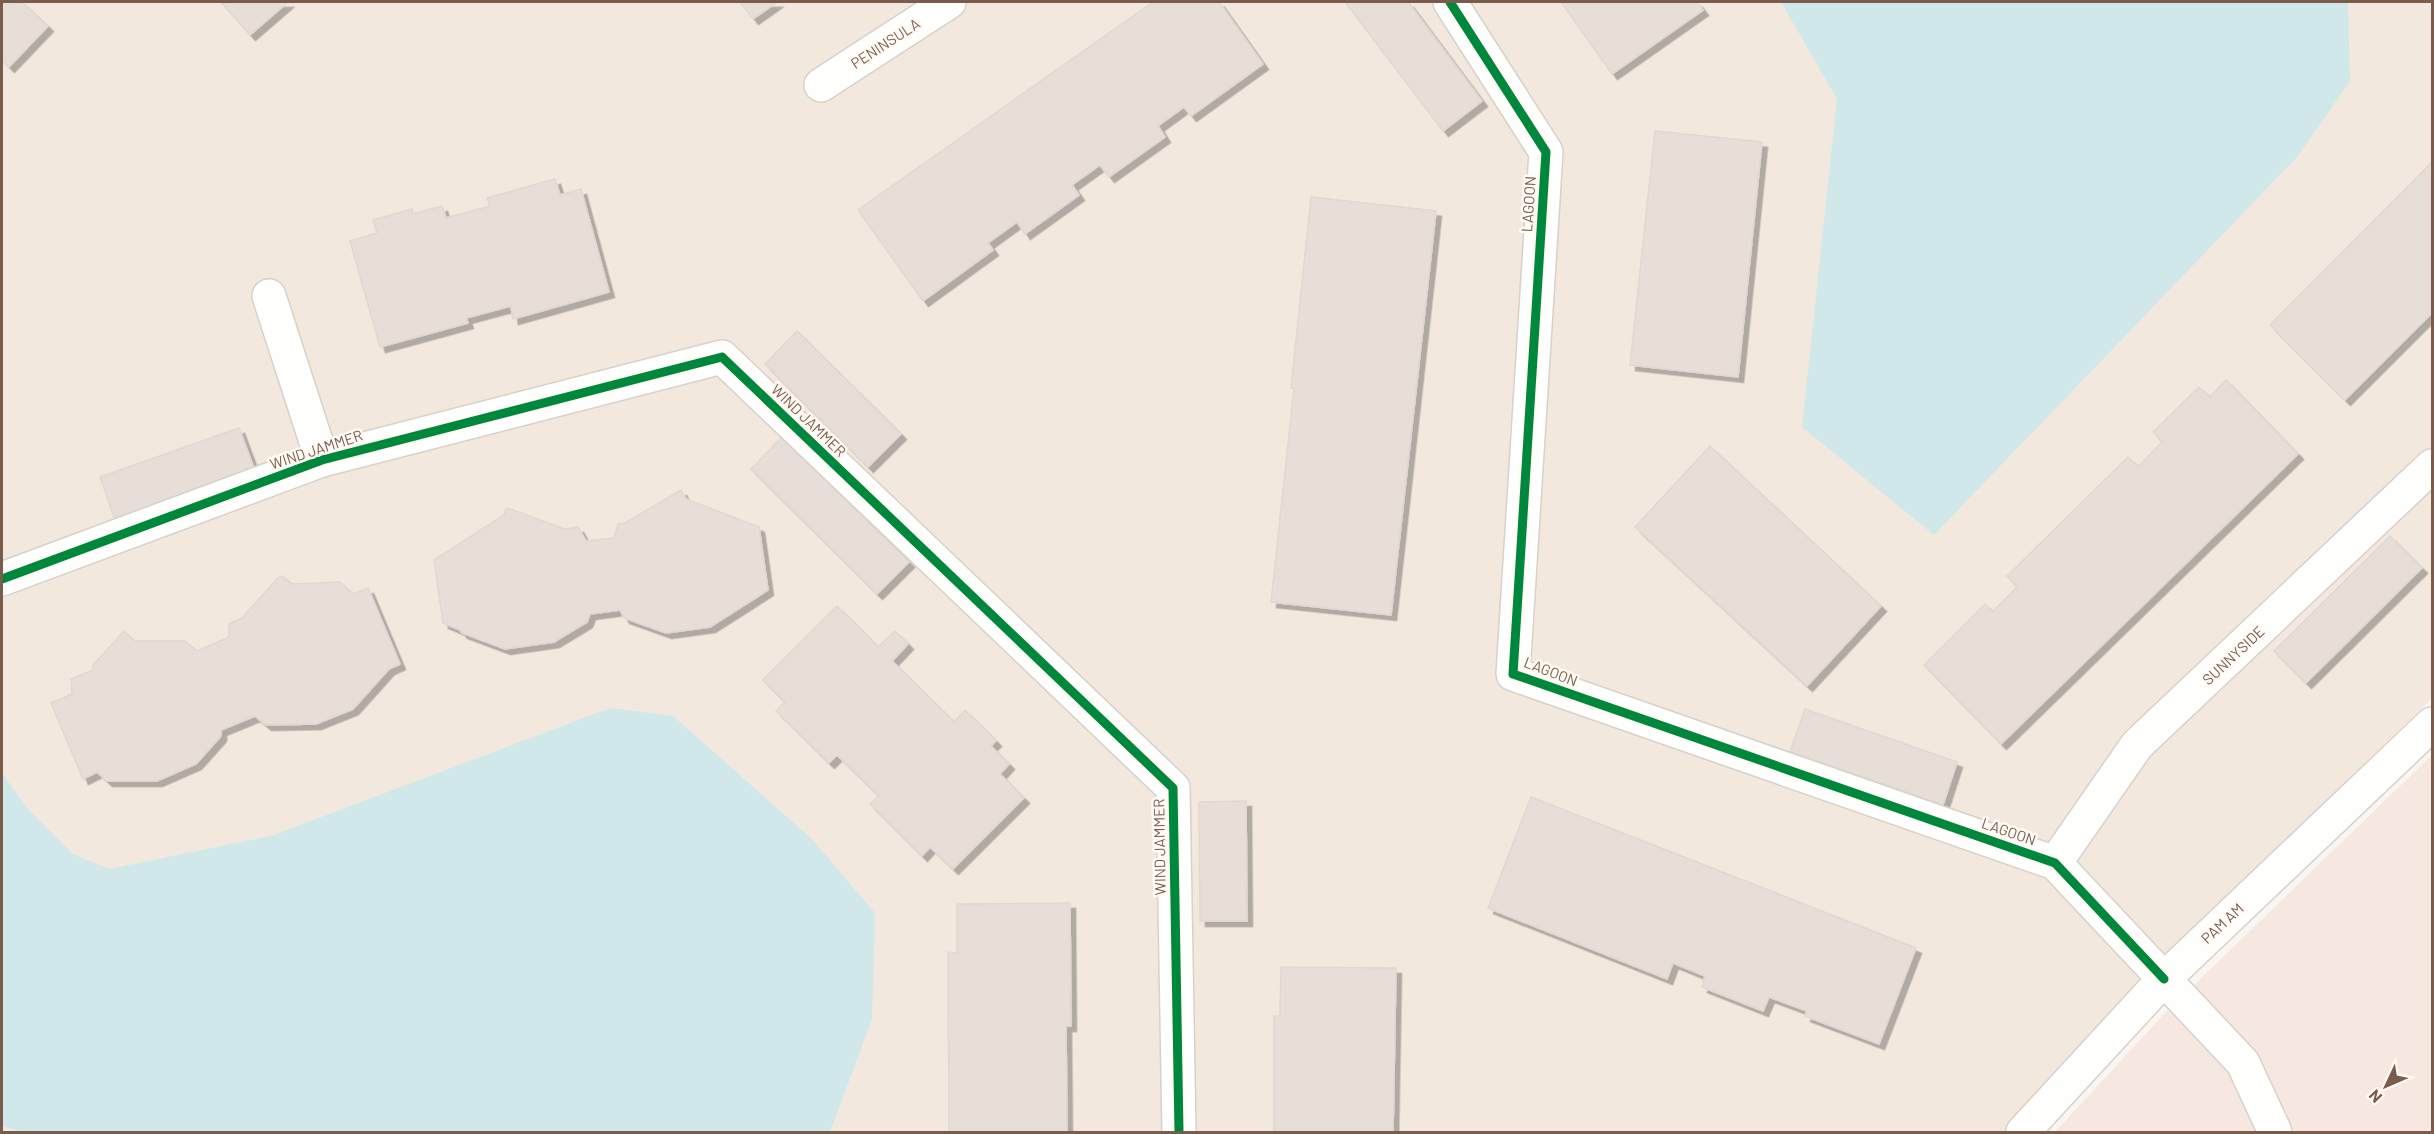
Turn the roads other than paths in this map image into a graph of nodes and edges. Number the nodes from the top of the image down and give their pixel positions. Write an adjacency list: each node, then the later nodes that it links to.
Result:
1 (949, 2): 3 (street, PENINSULA)
2 (1450, 2): 9 (street, LAGOON)
3 (821, 86)
4 (269, 297): 5 (street, WIND JAMMER)
5 (322, 460): 7 (street, WIND JAMMER); 11 (street, WIND JAMMER)
6 (2433, 466): 9 (street, SUNNYSIDE)
7 (2, 579)
8 (2433, 724): 10 (street, PAM AM)
9 (2055, 863): 10 (street, LAGOON)
10 (2164, 979): 12 (street, PAM AM); 13 (street, LAGOON)
11 (1179, 1132)
12 (2022, 1132)
13 (2275, 1132)

